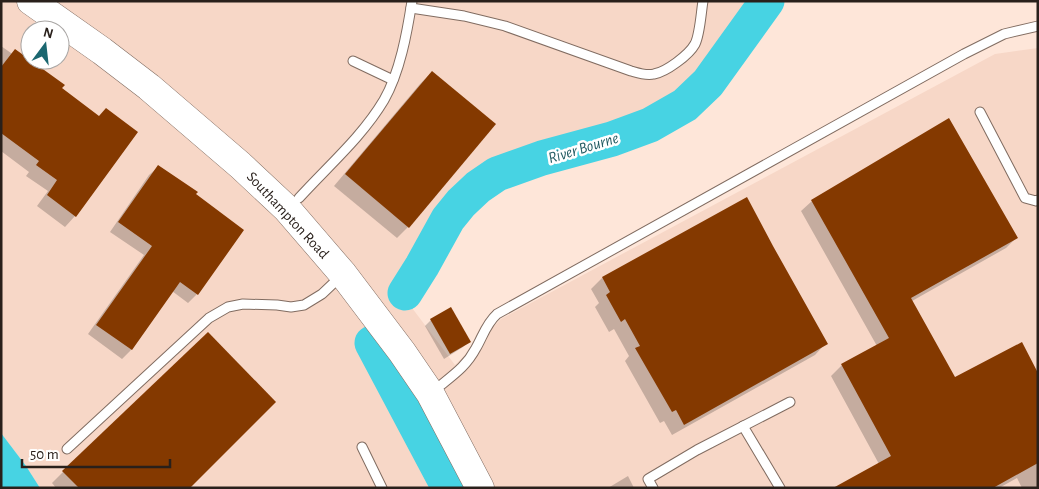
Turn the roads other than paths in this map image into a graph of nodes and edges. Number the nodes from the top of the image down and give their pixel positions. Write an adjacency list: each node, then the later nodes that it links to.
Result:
1 (31, 1): 11 (highway, Southampton Road)
2 (61, 1): 9 (highway, Southampton Road)
3 (703, 1): 4 (lane)
4 (412, 5): 7 (lane)
5 (1038, 26): 12 (lane)
6 (353, 61): 7 (lane)
7 (393, 80): 9 (lane)
8 (980, 112): 10 (lane)
9 (299, 198): 12 (highway, Southampton Road)
10 (1038, 200)
11 (343, 274): 16 (lane); 18 (highway, Southampton Road)
12 (441, 386): 19 (highway, Southampton Road)
13 (790, 402): 14 (lane)
14 (743, 426): 20 (lane); 21 (lane)
15 (362, 447): 17 (lane)
16 (67, 450)
17 (382, 488)
18 (480, 488)
19 (499, 488)
20 (653, 488)
21 (780, 488)

